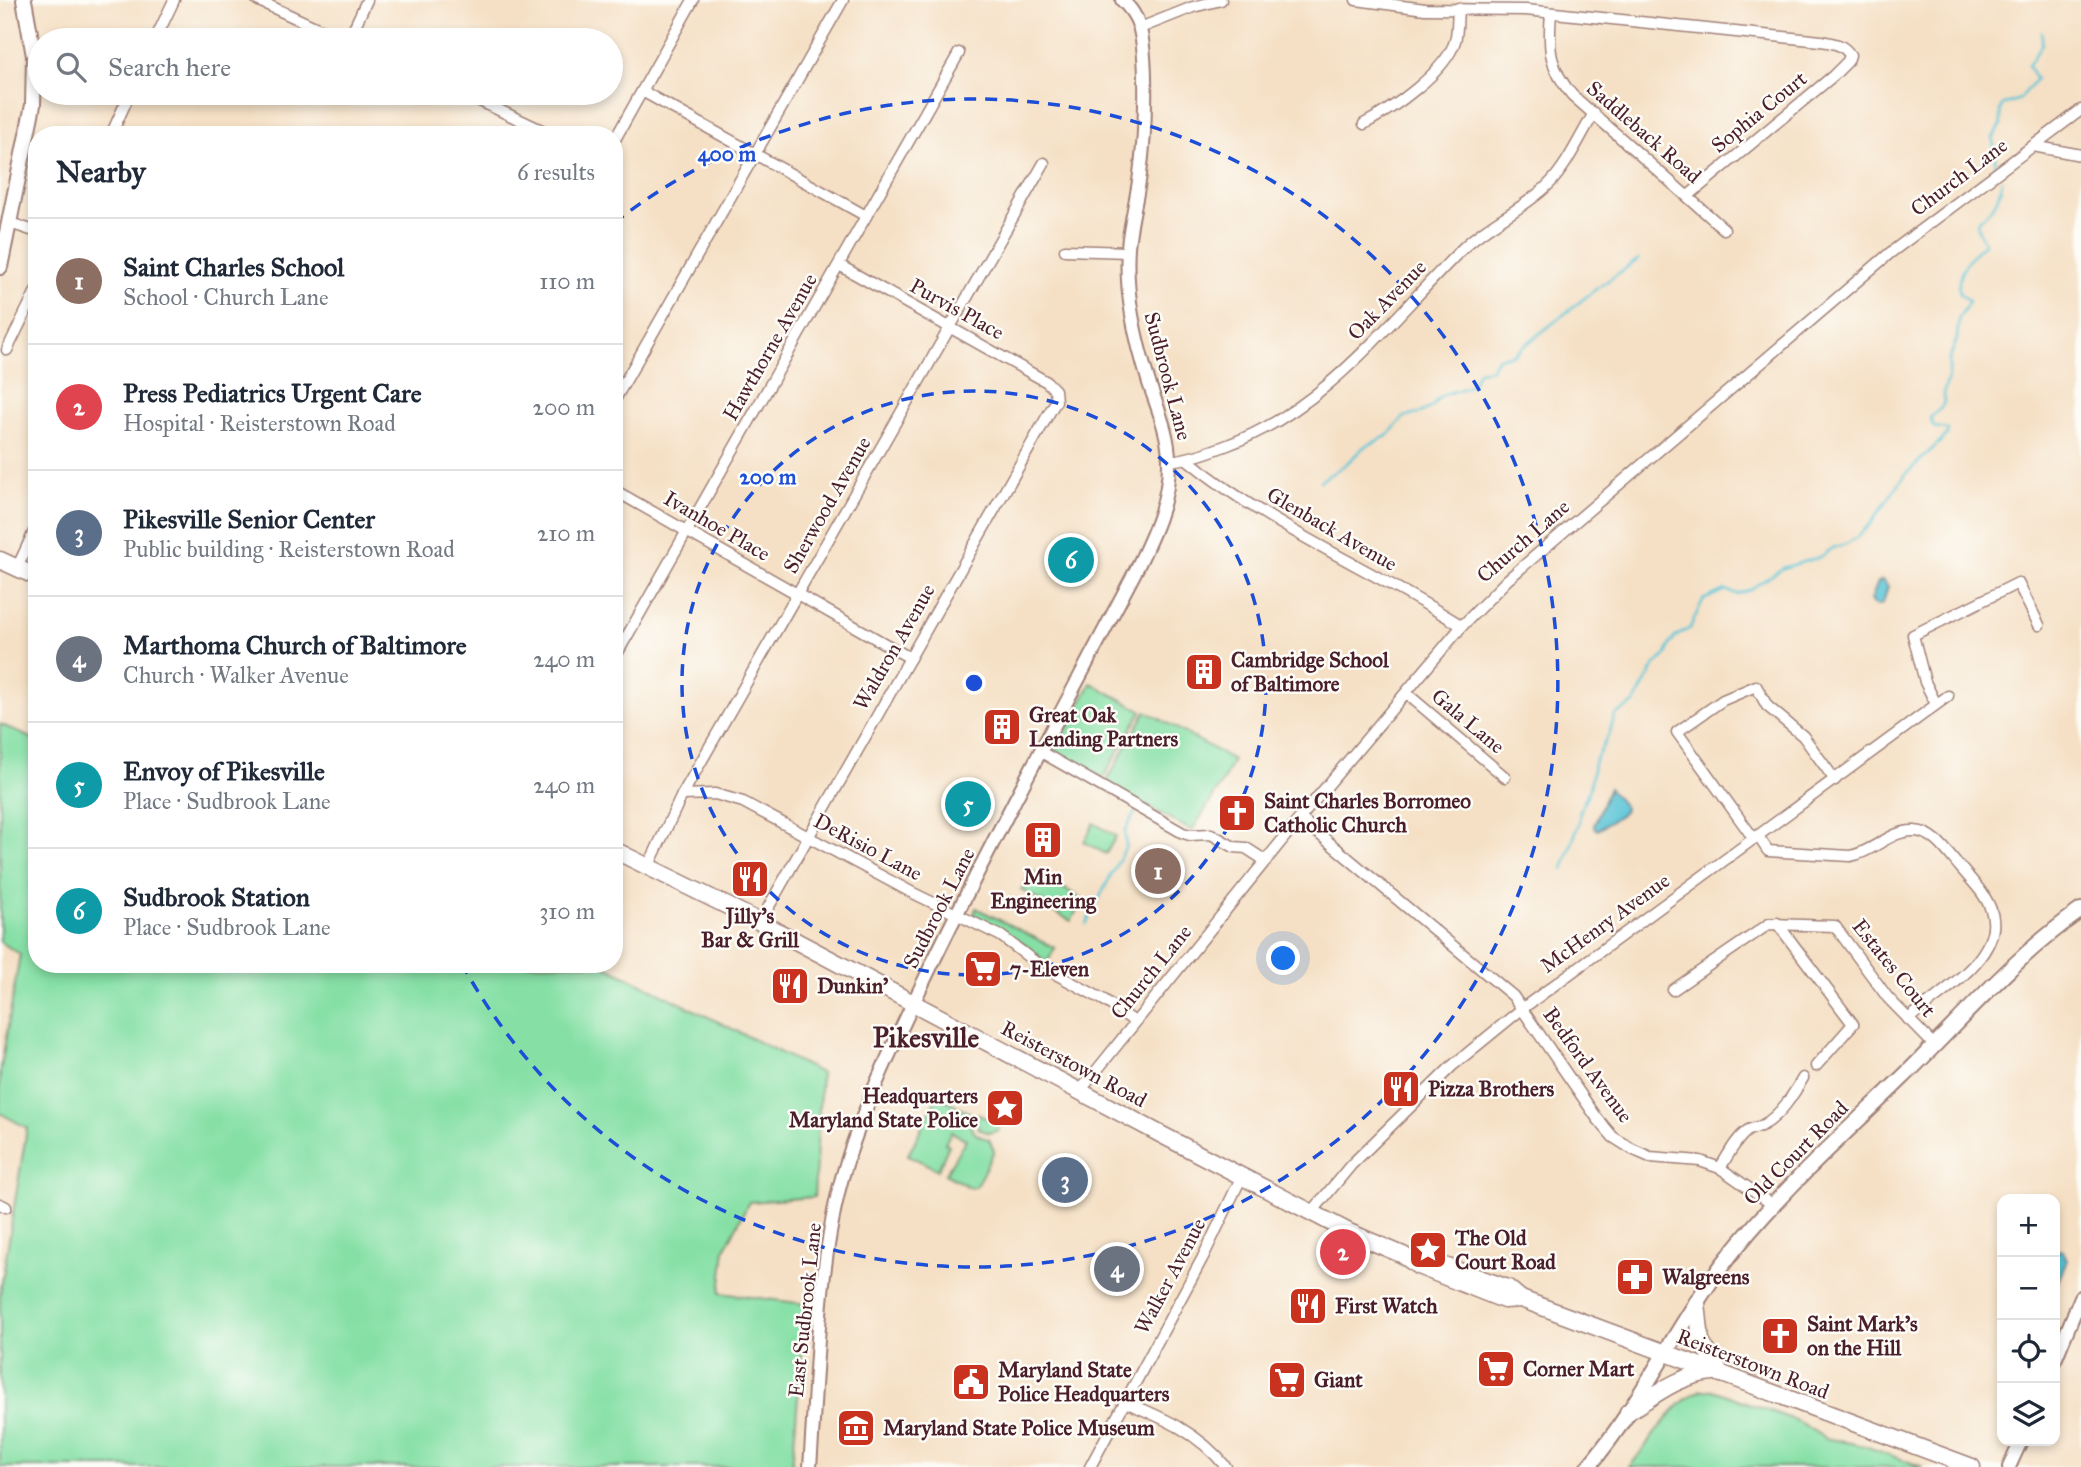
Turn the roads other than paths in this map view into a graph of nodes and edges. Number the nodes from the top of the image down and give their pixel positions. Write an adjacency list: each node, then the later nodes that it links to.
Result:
1 (24, 0): 12 (main road)
2 (174, 0): 13 (street)
3 (257, 0): 14 (street)
4 (367, 0): 15 (street)
5 (693, 0): 18 (street)
6 (843, 0): 31 (street)
7 (1122, 0): 16 (street, Sudbrook Lane)
8 (1221, 0): 16 (street)
9 (1356, 0): 10 (street)
10 (1458, 8): 11 (street); 24 (street)
11 (1551, 13): 23 (street, Saddleback Road); 34 (street, Sophia Court)
12 (30, 28)
13 (161, 28)
14 (317, 28)
15 (355, 28)
16 (1140, 28): 40 (street, Sudbrook Lane)
17 (959, 53): 35 (street, Hawthorne Avenue)
18 (642, 90): 28 (street); 31 (street)
19 (33, 105): 25 (main road)
20 (125, 105): 26 (street)
21 (488, 105): 27 (street)
22 (2081, 110): 30 (street, Church Lane)
23 (1594, 113): 34 (street, Saddleback Road); 48 (street, Oak Avenue)
24 (1364, 124)
25 (29, 126)
26 (115, 126)
27 (533, 126)
28 (622, 126)
29 (28, 131): 36 (main road)
30 (2033, 146): 32 (street); 58 (street, Church Lane)
31 (755, 154): 35 (street); 46 (street)
32 (2081, 155)
33 (1044, 163): 44 (street, Sherwood Avenue)
34 (1688, 196): 38 (street, Saddleback Road)
35 (866, 216): 41 (street, Hawthorne Avenue)
36 (10, 223): 37 (street); 42 (main road)
37 (28, 229)
38 (1724, 229)
39 (1065, 250): 40 (street)
40 (1128, 252): 49 (street, Sudbrook Lane)
41 (839, 265): 44 (street, Purvis Place); 51 (street, Hawthorne Avenue)
42 (0, 267)
43 (28, 308): 45 (street)
44 (951, 327): 47 (street, Purvis Place); 56 (street, Sherwood Avenue)
45 (8, 350)
46 (623, 385)
47 (1055, 390): 60 (street, Waldron Avenue)
48 (1188, 460): 49 (street, Oak Avenue); 58 (street, Glenback Avenue)
49 (1169, 461): 64 (street, Sudbrook Lane)
50 (623, 495): 51 (street, Ivanhoe Place)
51 (687, 531): 56 (street, Ivanhoe Place); 59 (street, Hawthorne Avenue)
52 (28, 544): 54 (street)
53 (0, 560): 54 (main road)
54 (17, 568): 55 (main road)
55 (28, 573)
56 (798, 594): 60 (street, Ivanhoe Place); 67 (street, Sherwood Avenue)
57 (2039, 625): 63 (street)
58 (1462, 626): 61 (street, Church Lane)
59 (623, 643)
60 (910, 658): 69 (street, Waldron Avenue)
61 (1406, 693): 65 (street, Gala Lane); 68 (street, Church Lane)
62 (1948, 696): 63 (street, McHenry Avenue)
63 (1936, 704): 66 (street, McHenry Avenue)
64 (1041, 751): 72 (street); 75 (street, Sudbrook Lane)
65 (1505, 777)
66 (1835, 780): 70 (street, McHenry Avenue); 70 (street)
67 (682, 794): 69 (street, DeRisio Lane); 73 (street, Sherwood Avenue)
68 (1300, 818): 72 (street, Church Lane); 80 (street, Bedford Avenue)
69 (807, 835): 75 (street, DeRisio Lane); 76 (street, Waldron Avenue)
70 (1756, 838): 80 (street, McHenry Avenue); 81 (street)
71 (623, 854): 73 (main road, Reisterstown Road)
72 (1266, 861): 82 (street, Church Lane)
73 (648, 867): 76 (main road, Reisterstown Road)
74 (2081, 910): 83 (main road, Old Court Road)
75 (957, 914): 79 (street, Sudbrook Lane); 82 (street, DeRisio Lane)
76 (760, 922): 79 (main road, Reisterstown Road)
77 (1776, 923): 78 (street); 81 (street, Estates Court); 84 (street)
78 (1673, 990)
79 (913, 1003): 86 (main road, Reisterstown Road); 99 (street, East Sudbrook Lane)
80 (1523, 1008): 87 (street, Bedford Avenue); 90 (street, McHenry Avenue)
81 (1908, 1018): 83 (street, Estates Court)
82 (1135, 1022): 86 (street, Church Lane)
83 (1934, 1045): 89 (main road, Old Court Road)
84 (1816, 1066)
85 (1803, 1078): 87 (street)
86 (1080, 1091): 88 (main road, Reisterstown Road)
87 (1720, 1168): 89 (street, Bedford Avenue)
88 (1242, 1176): 90 (main road, Reisterstown Road); 96 (street, Walker Avenue)
89 (1773, 1205): 92 (main road, Old Court Road)
90 (1312, 1212): 94 (main road, Reisterstown Road)
91 (2081, 1297): 93 (street)
92 (1697, 1303): 94 (main road, Old Court Road); 95 (main road)
93 (2060, 1348)
94 (1666, 1354): 95 (main road, Reisterstown Road); 97 (main road, Old Court Road)
95 (1718, 1373): 97 (main road); 103 (main road, Reisterstown Road)
96 (1125, 1402): 100 (street, Walker Avenue); 101 (street)
97 (1628, 1412): 102 (main road, Old Court Road)
98 (2019, 1446): 104 (street)
99 (810, 1467)
100 (1090, 1467)
101 (1226, 1467)
102 (1588, 1467)
103 (1972, 1467)
104 (2009, 1467)

